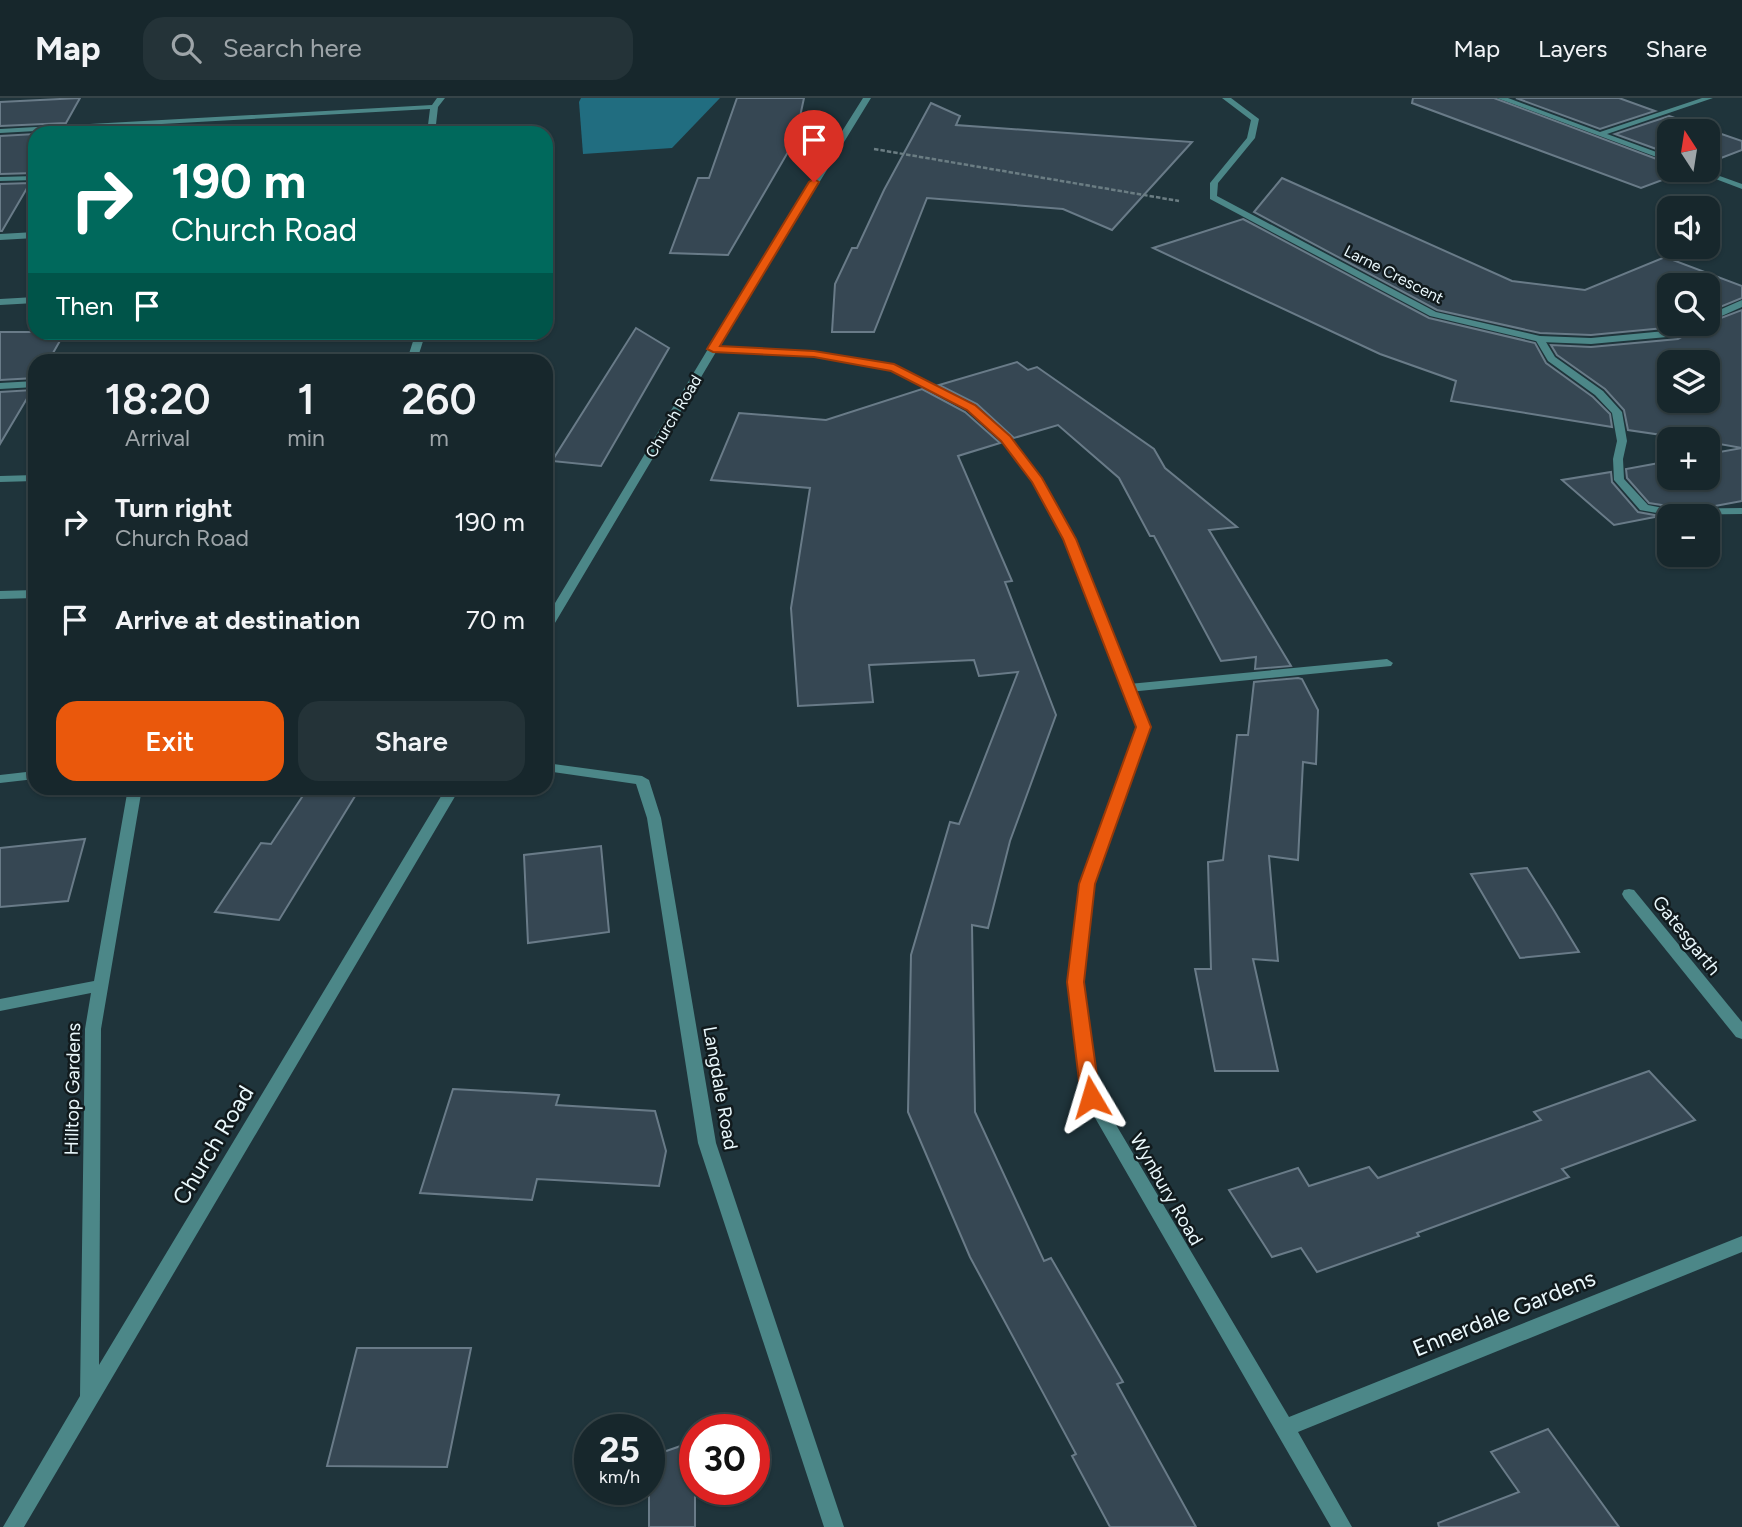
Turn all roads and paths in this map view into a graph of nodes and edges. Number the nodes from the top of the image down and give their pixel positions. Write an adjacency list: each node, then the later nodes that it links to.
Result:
1 (441, 98): 6 (street)
2 (867, 98): 12 (street, Church Road)
3 (1226, 98): 18 (street, Larne Crescent)
4 (1501, 98): 11 (street)
5 (1709, 98): 11 (street)
6 (435, 107): 7 (street); 8 (street)
7 (91, 126)
8 (432, 126)
9 (28, 129): 10 (street)
10 (0, 131)
11 (1600, 134): 13 (street)
12 (838, 143): 18 (path); 27 (street, Church Road)
13 (1657, 155)
14 (28, 178): 15 (street)
15 (0, 179)
16 (1720, 179): 17 (street)
17 (1742, 187)
18 (1240, 211): 26 (street, Larne Crescent)
19 (28, 235): 20 (street)
20 (0, 237)
21 (28, 300): 22 (street)
22 (0, 302)
23 (1742, 303): 24 (street)
24 (1720, 313)
25 (1657, 335): 26 (street, Larne Crescent)
26 (1540, 340): 32 (street)
27 (713, 349): 35 (street, Church Road); 37 (street, Wynbury Road)
28 (28, 384): 29 (street)
29 (0, 386)
30 (28, 478): 31 (street)
31 (0, 479)
32 (1742, 511)
33 (28, 594): 34 (street)
34 (0, 595)
35 (553, 616)
36 (1387, 663): 37 (street)
37 (1129, 688): 49 (street, Wynbury Road)
38 (553, 768): 51 (street, Langdale Road)
39 (28, 776): 40 (street)
40 (0, 779)
41 (134, 795): 44 (street, Hilltop Gardens)
42 (449, 795): 48 (street, Church Road)
43 (1629, 894): 46 (street, Gatesgarth)
44 (100, 986): 45 (street); 48 (street, Hilltop Gardens)
45 (0, 1005)
46 (1742, 1033)
47 (1742, 1244): 49 (street, Ennerdale Gardens)
48 (89, 1395): 50 (street, Church Road)
49 (1285, 1428): 52 (street, Wynbury Road)
50 (13, 1527)
51 (835, 1527)
52 (1342, 1527)

